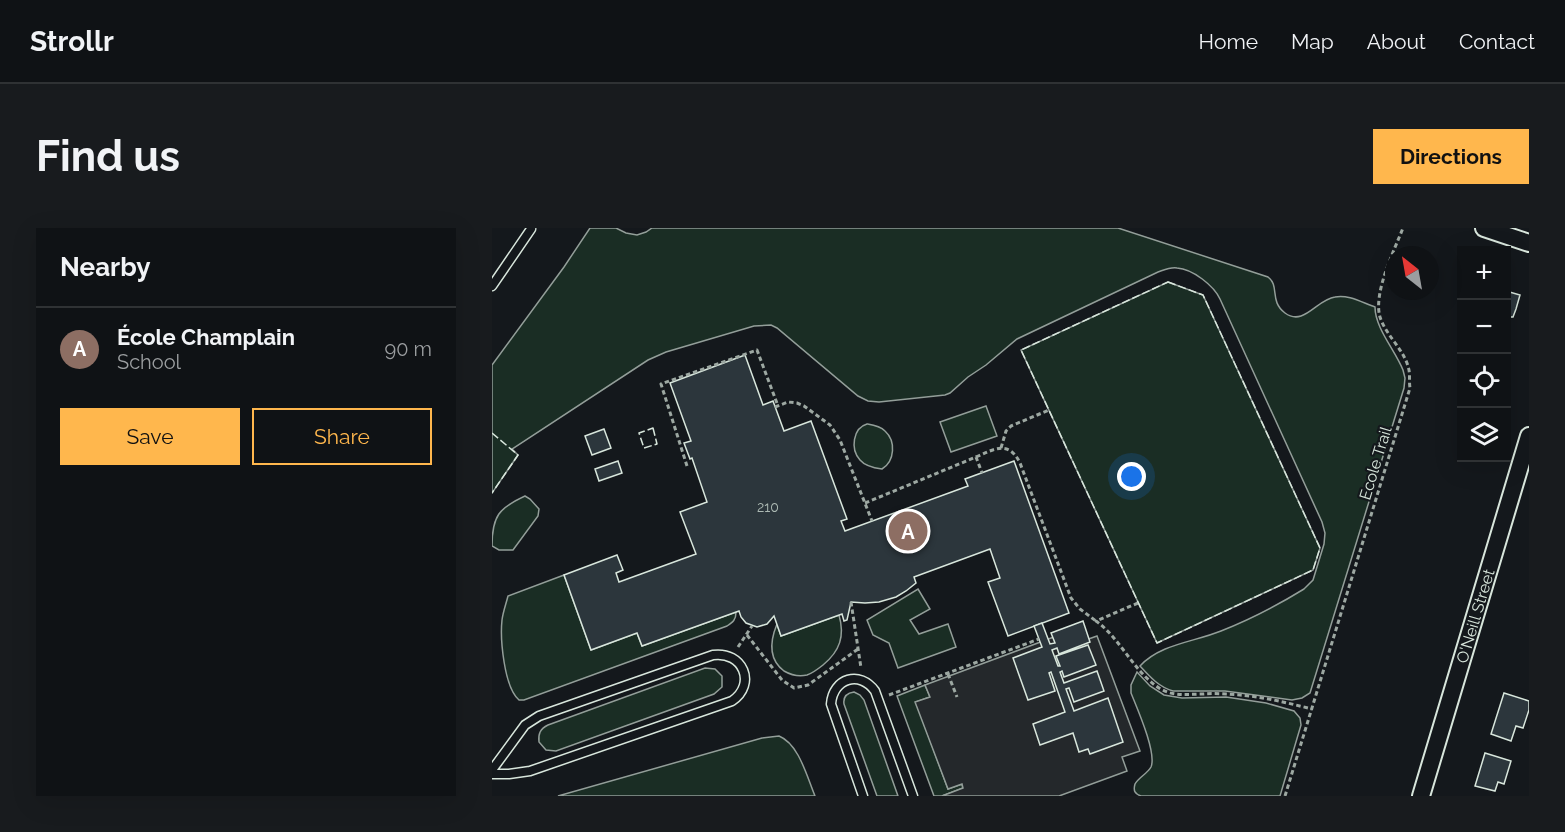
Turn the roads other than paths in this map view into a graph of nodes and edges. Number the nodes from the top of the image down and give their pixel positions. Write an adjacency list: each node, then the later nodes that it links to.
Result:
1 (1484, 228): 3 (street)
2 (531, 229): 4 (lane)
3 (1529, 243)
4 (492, 286)
5 (1529, 436): 9 (street, O'Neill Street)
6 (492, 772): 6 (lane)
7 (863, 796): 8 (lane)
8 (913, 796)
9 (1421, 796)

